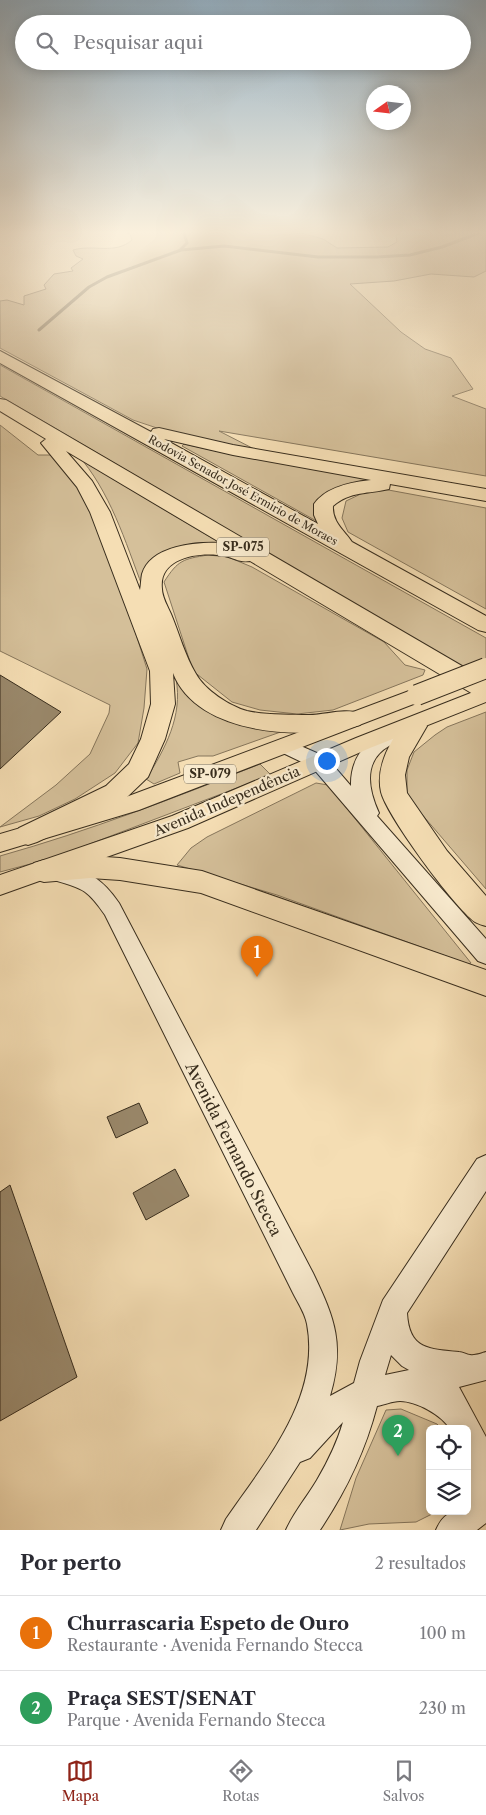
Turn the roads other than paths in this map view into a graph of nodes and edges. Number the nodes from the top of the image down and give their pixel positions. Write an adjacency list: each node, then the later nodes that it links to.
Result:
1 (0, 356): 3 (highway, Rodovia Senador José Ermírio de Moraes)
2 (0, 404): 4 (highway, SP-075)
3 (108, 414): 5 (highway); 7 (highway, Rodovia Senador José Ermírio de Moraes)
4 (27, 420): 8 (highway, SP-075); 18 (highway)
5 (486, 495)
6 (486, 502): 7 (highway)
7 (349, 549): 9 (highway, Rodovia Senador José Ermírio de Moraes)
8 (280, 569): 11 (highway, SP-075); 13 (highway)
9 (486, 625)
10 (486, 668): 13 (main road, Avenida Independência / SP-079, bridge)
11 (486, 693): 12 (main road, SP-079)
12 (447, 710): 14 (main road); 16 (main road, Avenida Independência / SP-079)
13 (352, 719): 15 (main road, Avenida Independência / SP-079)
14 (415, 726): 17 (main road); 23 (highway)
15 (280, 748): 16 (main road); 18 (main road, Avenida Independência / SP-079)
16 (320, 762): 17 (main road); 20 (main road, Avenida Independência / SP-079)
17 (375, 825): 22 (main road)
18 (28, 836): 19 (main road, Avenida Independência / SP-079)
19 (0, 844)
20 (44, 871): 21 (main road, Avenida Independência / SP-079); 25 (highway); 35 (main road, Avenida Fernando Stecca)
21 (0, 884)
22 (451, 914): 24 (main road)
23 (486, 914)
24 (486, 954)
25 (486, 983)
26 (486, 1168): 27 (main road)
27 (393, 1310): 29 (main road); 31 (main road)
28 (486, 1366): 29 (main road, Avenida Fernando Stecca)
29 (428, 1370): 30 (main road, Avenida Fernando Stecca); 33 (main road)
30 (395, 1387): 31 (main road, Avenida Fernando Stecca); 32 (main road)
31 (365, 1395): 35 (main road, Avenida Fernando Stecca); 38 (main road)
32 (461, 1425)
33 (464, 1425)
34 (471, 1438): 36 (main road)
35 (278, 1469): 37 (main road, Avenida Fernando Stecca)
36 (471, 1513)
37 (237, 1530)
38 (302, 1530)

